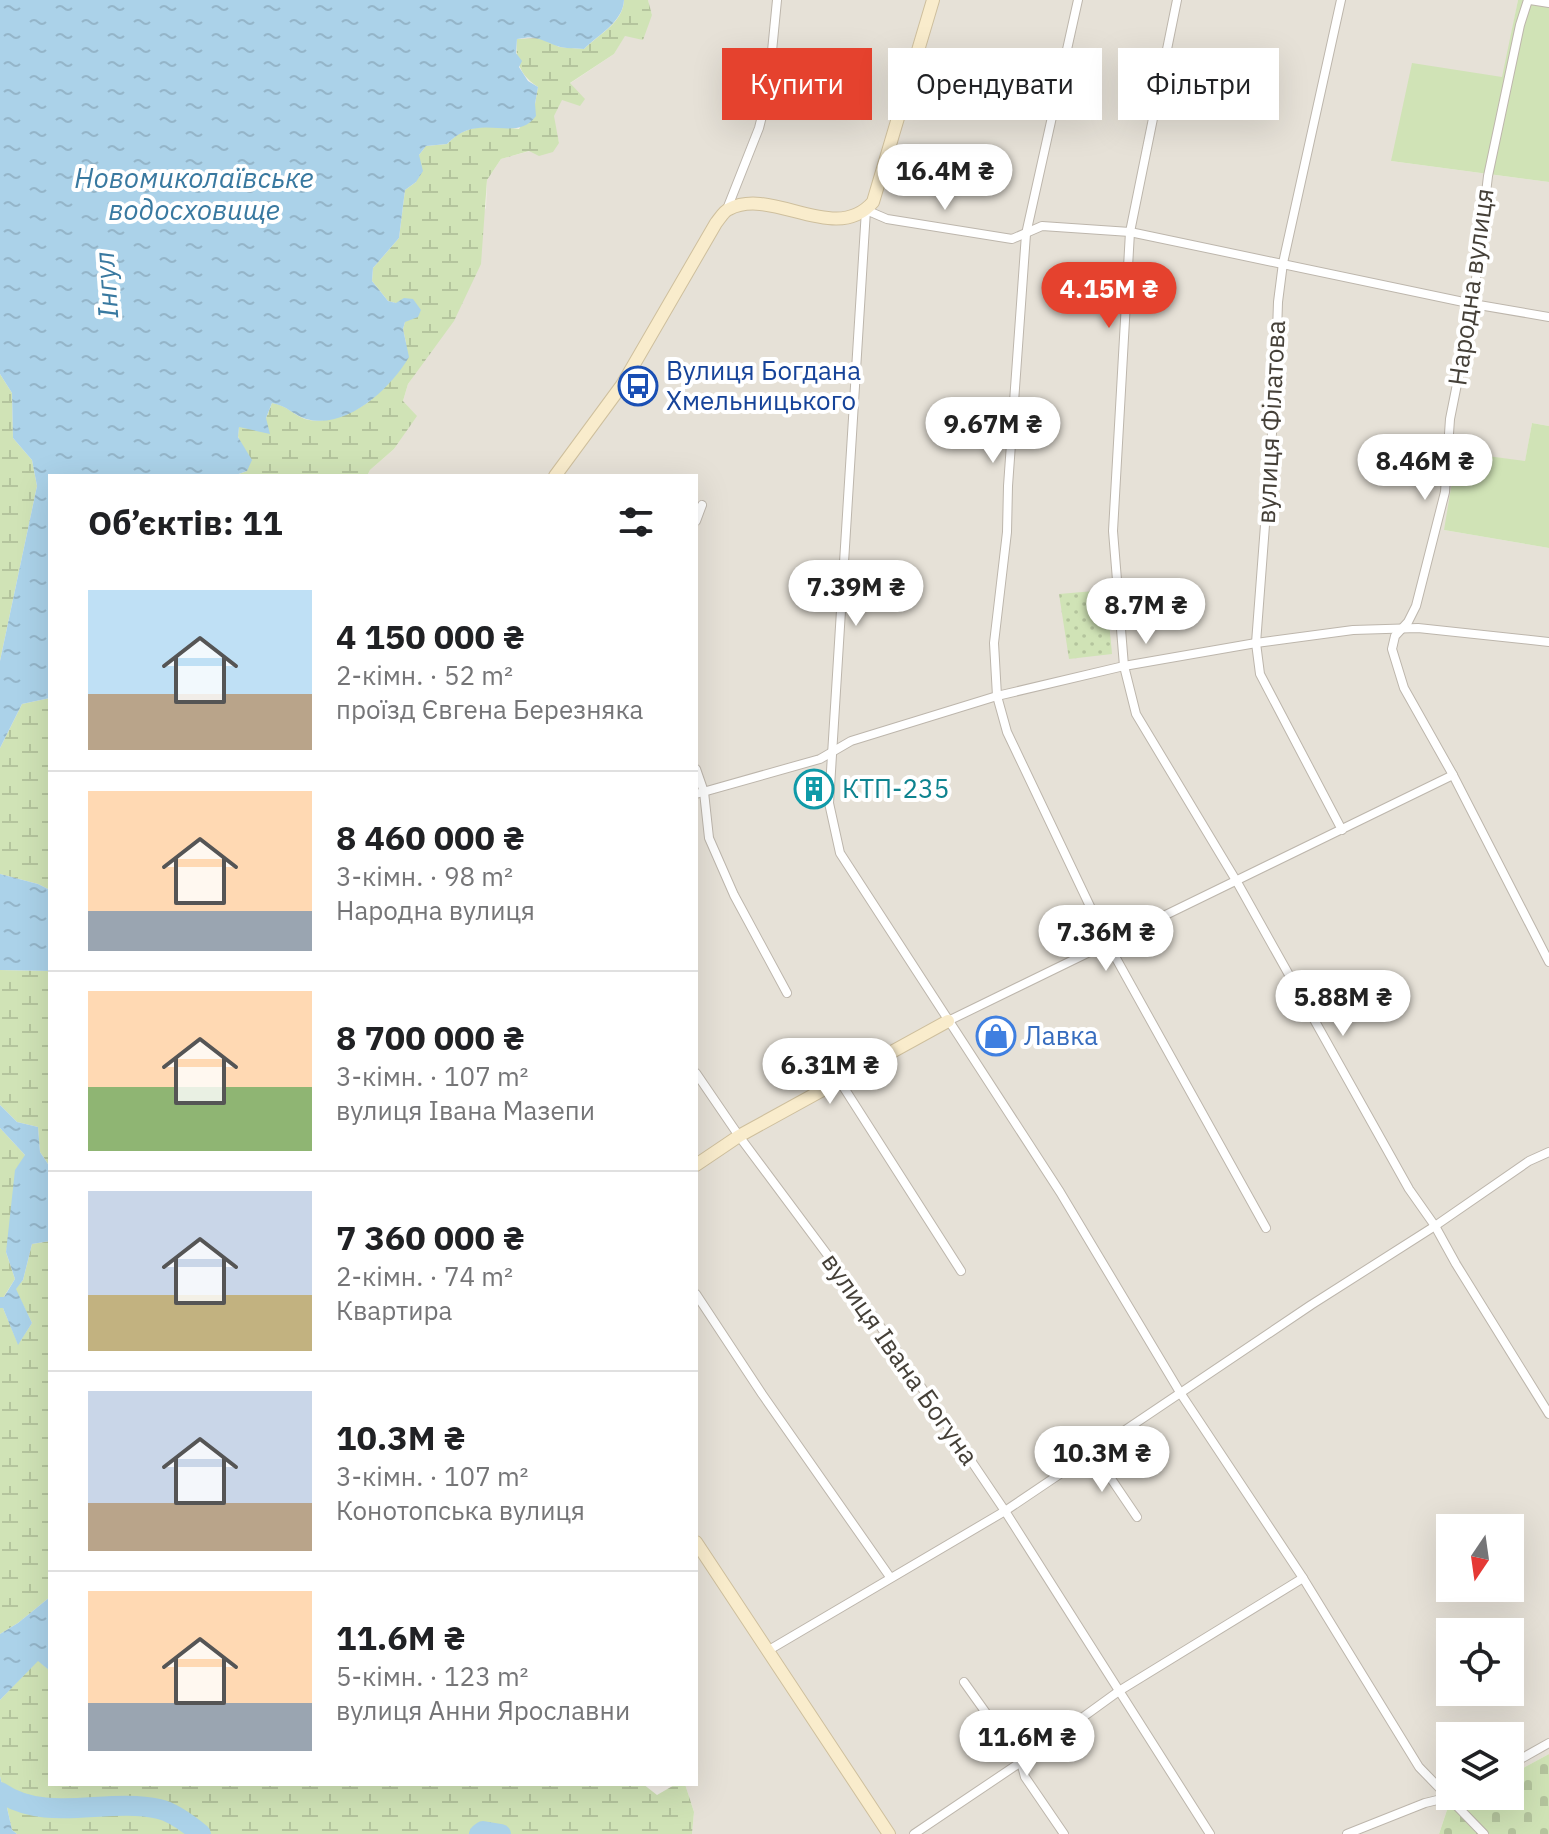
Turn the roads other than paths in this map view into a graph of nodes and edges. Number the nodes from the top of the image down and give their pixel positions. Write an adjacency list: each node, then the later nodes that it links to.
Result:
1 (777, 0): 8 (street)
2 (933, 0): 9 (street)
3 (1078, 0): 11 (street)
4 (1177, 0): 10 (street)
5 (1341, 0): 12 (street, вулиця Філатова)
6 (1529, 0): 7 (street); 13 (street, Народна вулиця)
7 (1549, 3)
8 (727, 209): 9 (street); 15 (street)
9 (866, 210): 11 (street); 23 (street)
10 (1130, 232): 11 (street); 12 (street); 21 (street)
11 (1026, 234): 22 (street)
12 (1283, 263): 13 (street); 20 (street, вулиця Філатова)
13 (1473, 304): 14 (street); 18 (street, Народна вулиця)
14 (1549, 317)
15 (556, 474)
16 (702, 505): 17 (street)
17 (698, 516)
18 (1404, 628): 19 (street); 20 (street); 24 (street, Народна вулиця)
19 (1549, 642)
20 (1256, 643): 21 (street); 26 (street, вулиця Філатова)
21 (1124, 666): 22 (street); 27 (street)
22 (997, 696): 23 (street); 28 (street)
23 (833, 750): 25 (street); 31 (street)
24 (1453, 775): 26 (street); 29 (street, Народна вулиця)
25 (700, 793): 30 (street)
26 (1342, 830): 27 (street)
27 (1237, 882): 28 (street); 37 (street)
28 (1107, 942): 31 (street); 38 (street)
29 (1549, 962)
30 (787, 993)
31 (948, 1021): 33 (street); 41 (street)
32 (698, 1076): 34 (street, вулиця Івана Богуна)
33 (839, 1080): 34 (street); 39 (street)
34 (739, 1136): 36 (street); 44 (street, вулиця Івана Богуна)
35 (1549, 1152): 37 (street)
36 (698, 1164)
37 (1435, 1226): 41 (street); 42 (street)
38 (1266, 1228)
39 (961, 1271)
40 (698, 1297): 47 (street)
41 (1181, 1394): 43 (street); 48 (street)
42 (1549, 1414)
43 (1093, 1452): 44 (street); 45 (street)
44 (1005, 1511): 47 (street); 51 (street, вулиця Івана Богуна)
45 (1137, 1517)
46 (698, 1545): 49 (street)
47 (890, 1577): 49 (street)
48 (1303, 1578): 51 (street); 55 (street)
49 (769, 1650): 58 (street)
50 (964, 1682): 54 (street)
51 (1119, 1691): 54 (street); 61 (street, вулиця Івана Богуна)
52 (1549, 1743): 53 (street)
53 (1524, 1757)
54 (1021, 1762): 59 (street); 60 (street)
55 (1436, 1783)
56 (1436, 1800): 62 (street)
57 (1463, 1810): 63 (street)
58 (889, 1834)
59 (914, 1834)
60 (1064, 1834)
61 (1210, 1834)
62 (1347, 1834)
63 (1484, 1834)

